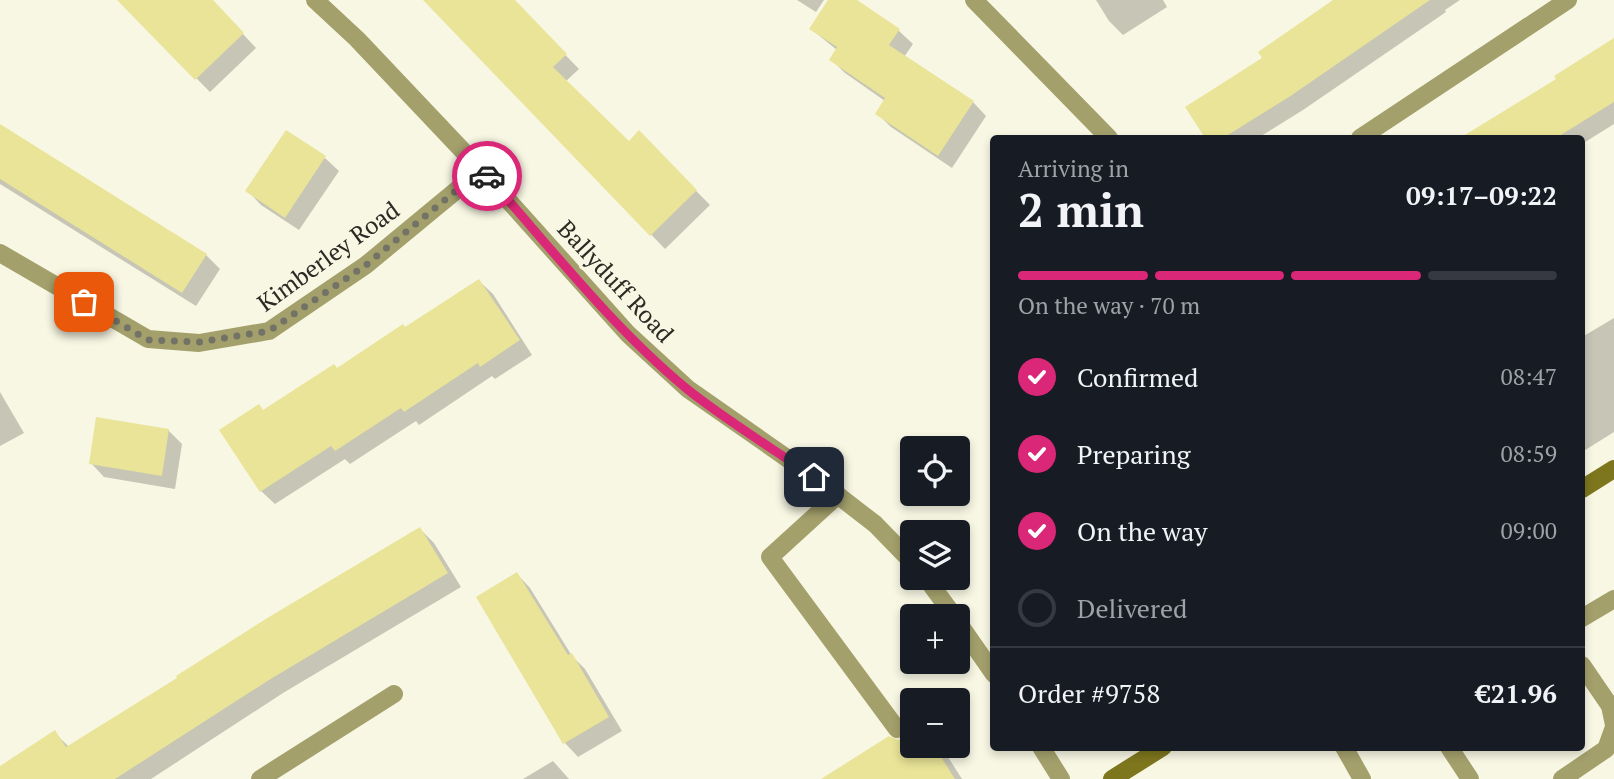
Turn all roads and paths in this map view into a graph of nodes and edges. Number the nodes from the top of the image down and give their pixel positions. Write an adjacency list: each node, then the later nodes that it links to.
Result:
1 (315, 0): 6 (street, Ballyduff Road)
2 (974, 0): 4 (street)
3 (1568, 0): 5 (street)
4 (1106, 135)
5 (1365, 135)
6 (481, 170): 7 (street, Kimberley Road); 10 (street, Ballyduff Road)
7 (0, 253)
8 (1614, 469): 9 (street)
9 (1585, 487)
10 (838, 495): 11 (street, Ballyduff Road); 19 (street)
11 (900, 550)
12 (1614, 598): 13 (street)
13 (1585, 616)
14 (970, 640): 15 (street)
15 (990, 668)
16 (1585, 669): 18 (street)
17 (394, 694): 24 (street)
18 (1614, 726): 29 (street)
19 (897, 729)
20 (1044, 751): 25 (street)
21 (1157, 751): 26 (street)
22 (1346, 751): 27 (street)
23 (1452, 751): 28 (street)
24 (260, 779)
25 (1061, 779)
26 (1112, 779)
27 (1362, 779)
28 (1470, 779)
29 (1562, 779)

